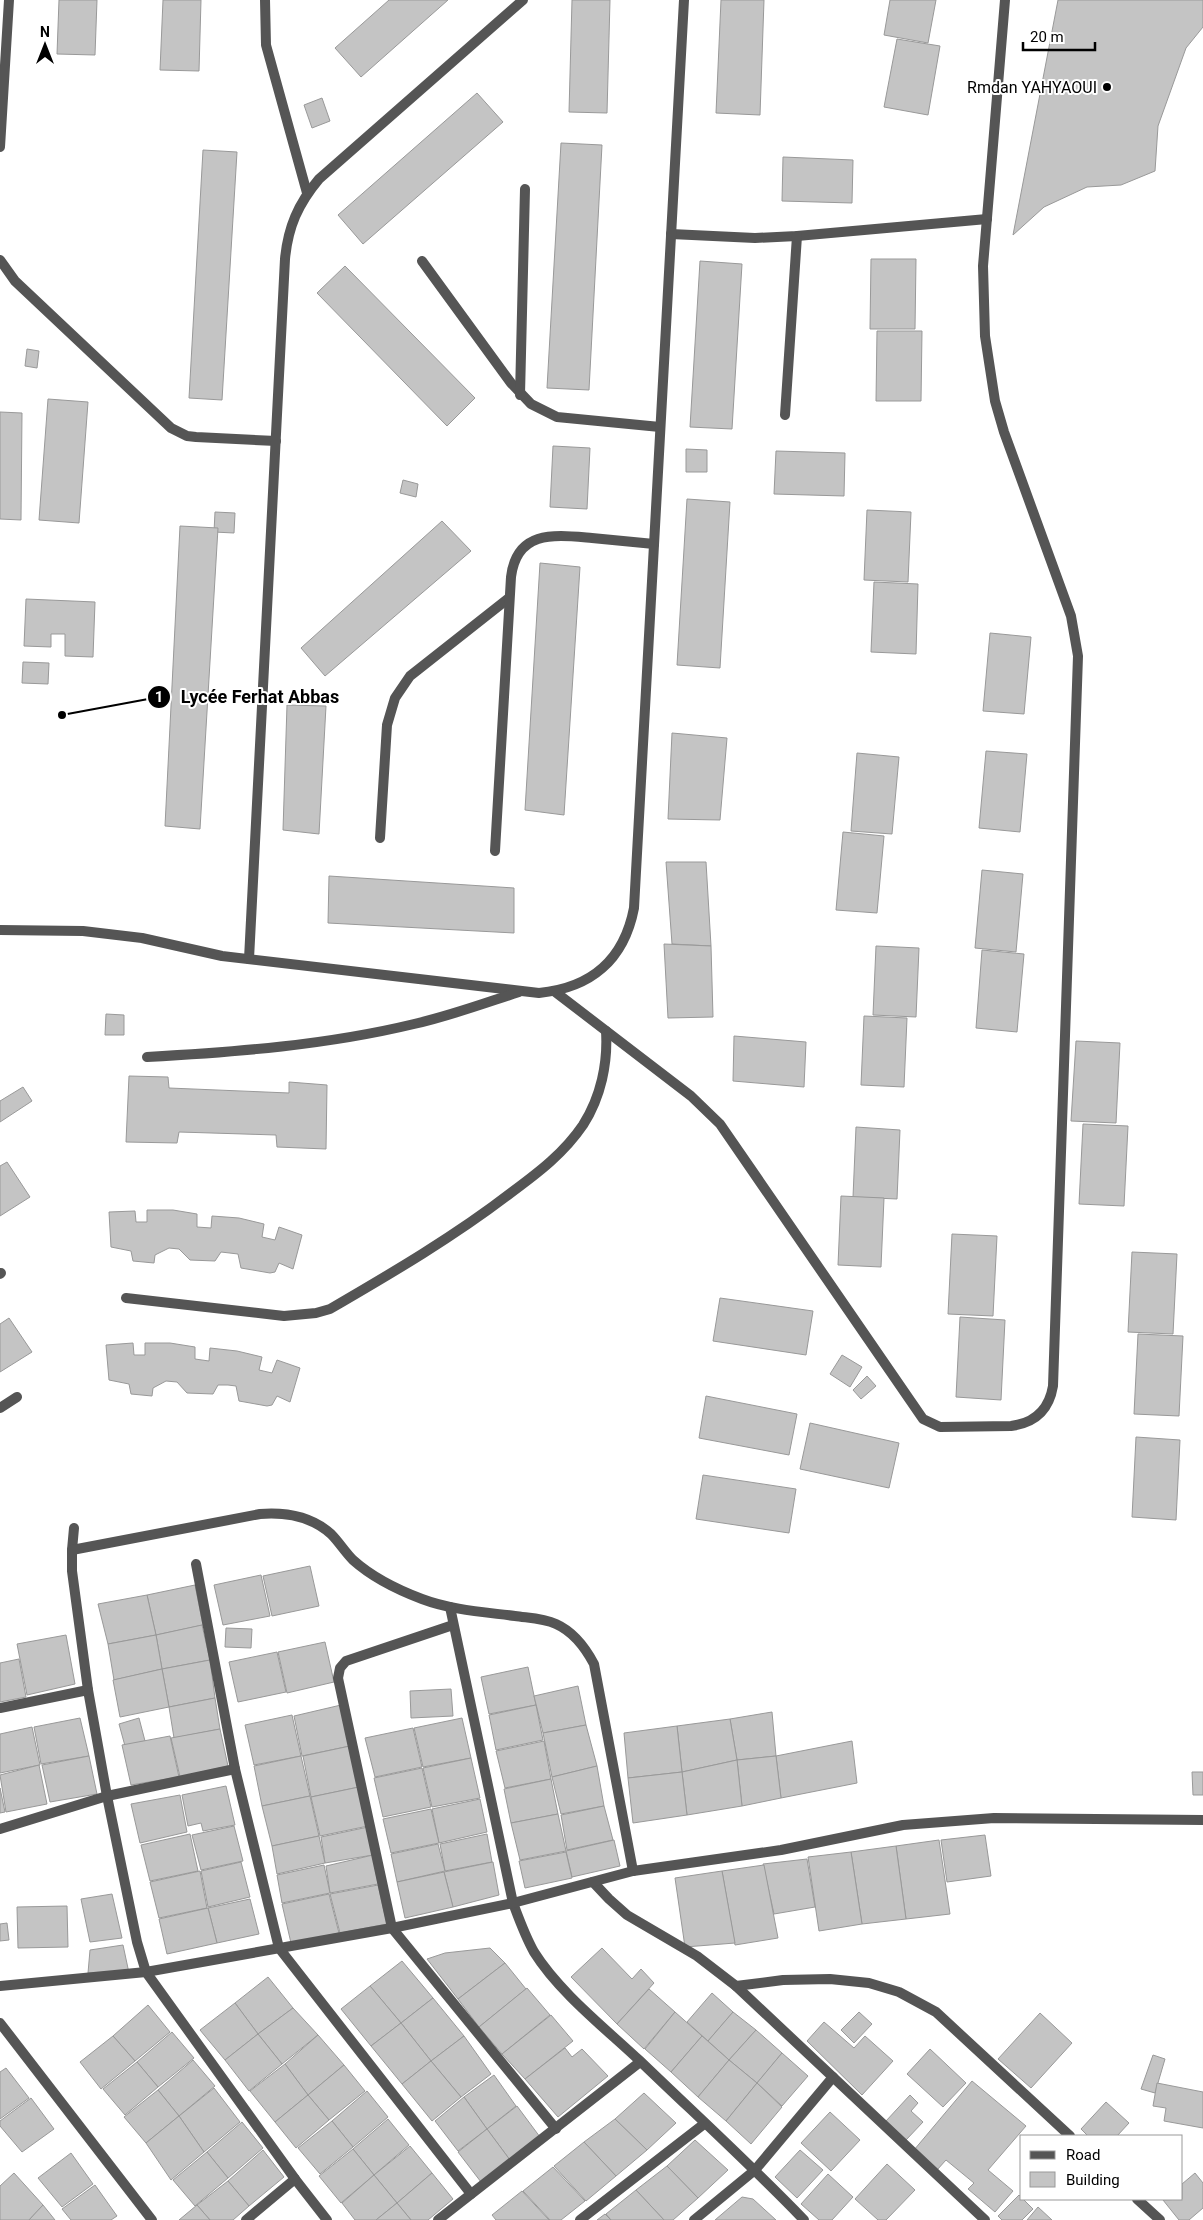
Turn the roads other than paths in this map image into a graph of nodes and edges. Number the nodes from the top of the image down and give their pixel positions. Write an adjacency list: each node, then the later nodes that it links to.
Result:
1 (9, 0): 6 (street)
2 (265, 0): 8 (street)
3 (523, 0): 8 (street)
4 (684, 0): 10 (street)
5 (1005, 0): 9 (street)
6 (0, 147)
7 (525, 189): 14 (street)
8 (307, 193): 17 (street)
9 (987, 218): 11 (street); 26 (street)
10 (671, 234): 11 (street); 16 (street)
11 (797, 236): 15 (street)
12 (0, 260): 17 (street)
13 (422, 260): 14 (street)
14 (520, 395): 16 (street)
15 (785, 415)
16 (660, 428): 18 (street)
17 (276, 441): 23 (street)
18 (654, 544): 19 (street); 25 (street)
19 (510, 598): 20 (street); 21 (street)
20 (380, 838)
21 (495, 851)
22 (0, 930): 23 (street)
23 (249, 959): 24 (street)
24 (523, 991): 25 (street); 27 (street)
25 (554, 991): 26 (street)
26 (606, 1031): 28 (street)
27 (148, 1057)
28 (126, 1298)
29 (16, 1398): 30 (street)
30 (0, 1408)
31 (74, 1528): 32 (street)
32 (72, 1550): 34 (street); 36 (street)
33 (196, 1564): 38 (street)
34 (450, 1607): 35 (street); 42 (street)
35 (453, 1625): 44 (street); 45 (street)
36 (88, 1690): 37 (street); 39 (street)
37 (0, 1708)
38 (235, 1768): 39 (street); 46 (street)
39 (107, 1796): 41 (street); 47 (street)
40 (1203, 1820): 42 (street)
41 (0, 1829)
42 (633, 1871): 43 (street)
43 (593, 1882): 44 (street); 49 (street)
44 (513, 1903): 45 (street); 51 (street)
45 (392, 1928): 46 (street); 54 (street)
46 (279, 1948): 47 (street); 58 (street)
47 (146, 1972): 48 (street); 57 (street)
48 (0, 1986)
49 (736, 1986): 52 (street); 55 (street)
50 (0, 2023): 60 (street)
51 (640, 2062): 53 (street); 54 (street)
52 (833, 2077): 56 (street); 67 (street)
53 (704, 2124): 56 (street); 64 (street)
54 (556, 2129): 58 (street)
55 (1069, 2135)
56 (755, 2170): 65 (street); 66 (street)
57 (295, 2179): 61 (street); 62 (street)
58 (471, 2194): 63 (street)
59 (1138, 2200): 68 (street)
60 (152, 2220)
61 (246, 2220)
62 (327, 2220)
63 (438, 2220)
64 (580, 2220)
65 (694, 2220)
66 (804, 2220)
67 (985, 2220)
68 (1160, 2220)

